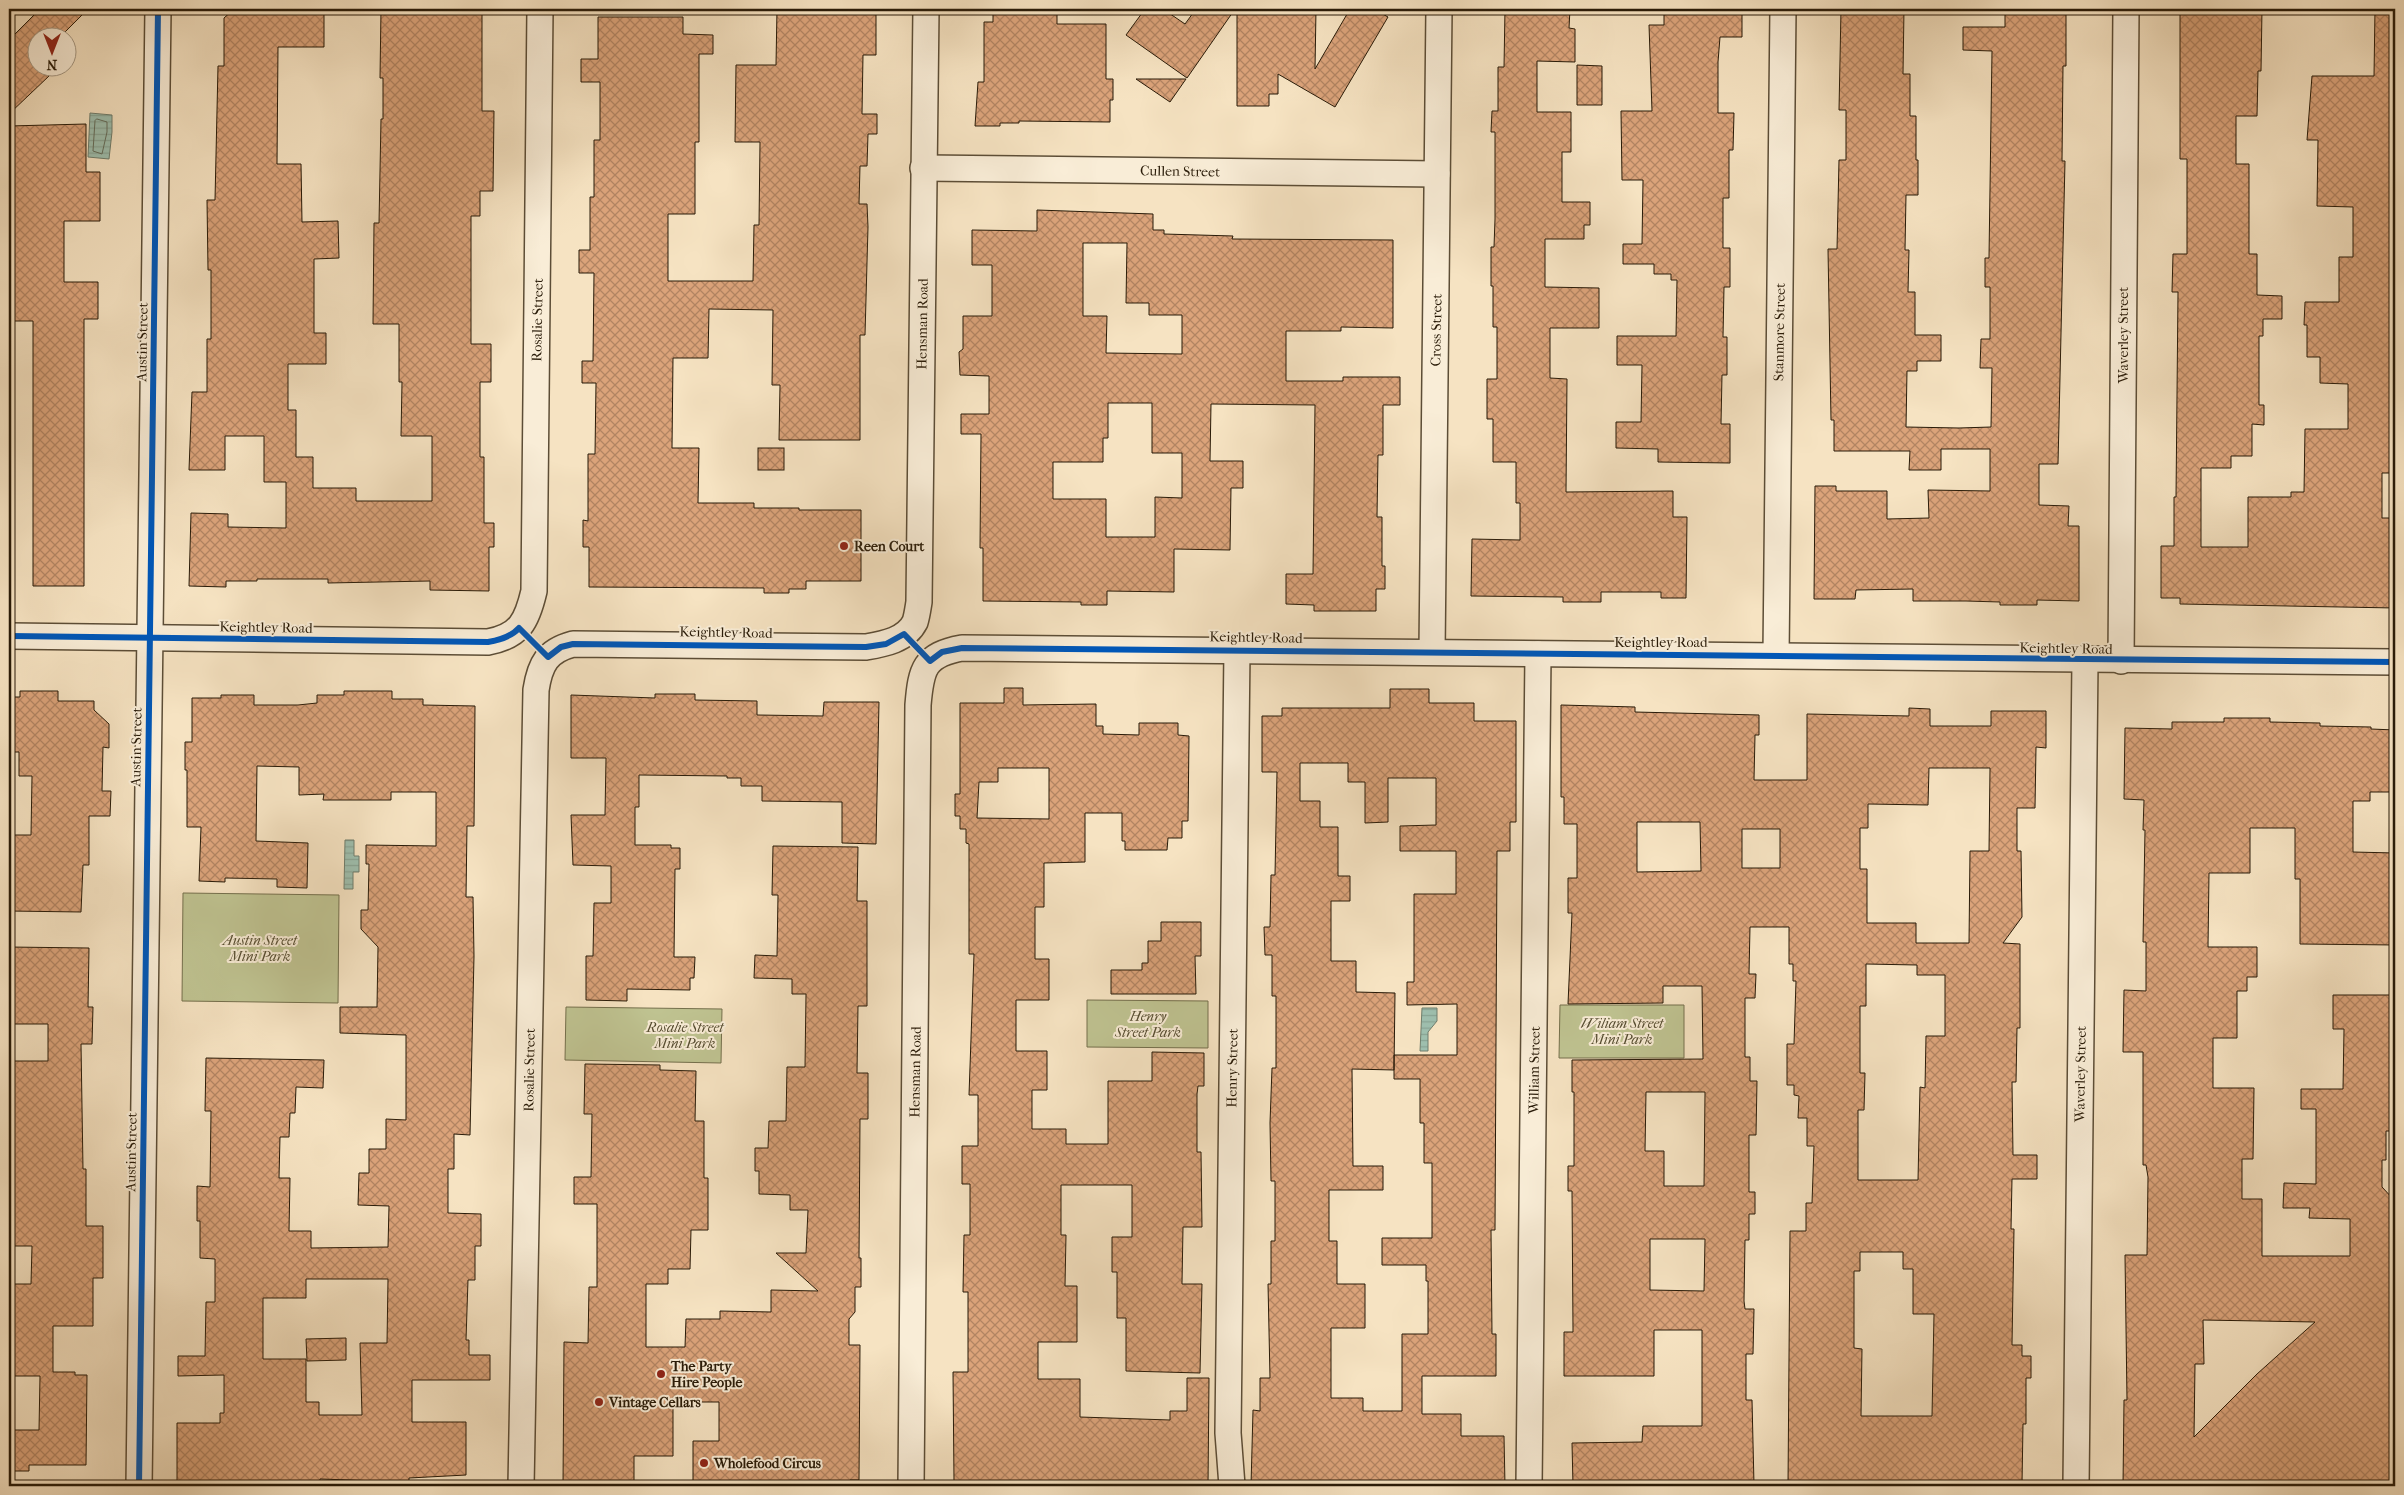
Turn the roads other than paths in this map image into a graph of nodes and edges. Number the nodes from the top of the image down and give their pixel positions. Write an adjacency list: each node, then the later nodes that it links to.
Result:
1 (158, 9): 12 (street, Austin Street)
2 (540, 9): 9 (street, Rosalie Street)
3 (926, 9): 7 (street, Hensman Road)
4 (1439, 9): 8 (street, Cross Street)
5 (1783, 9): 16 (street, Stanmore Street)
6 (2126, 9): 20 (street, Waverley Street)
7 (923, 168): 8 (street, Cullen Street); 10 (street, Hensman Road)
8 (1437, 174): 14 (street, Cross Street)
9 (519, 628): 12 (street, Keightley Road)
10 (904, 634): 17 (street, Keightley Road)
11 (9, 636): 12 (street, Keightley Road)
12 (150, 638): 22 (street, Austin Street)
13 (1237, 650): 14 (street, Keightley Road); 18 (street, Keightley Road); 25 (street, Henry Street)
14 (1432, 652): 15 (street, Keightley Road)
15 (1538, 654): 16 (street, Keightley Road); 26 (street, William Street)
16 (1776, 655): 19 (street, Keightley Road)
17 (548, 657): 23 (street, Rosalie Street)
18 (930, 661): 24 (street, Hensman Road)
19 (2085, 662): 20 (street, Keightley Road); 27 (street, Waverley Street)
20 (2121, 662): 21 (street, Keightley Road)
21 (2395, 662)
22 (139, 1486)
23 (521, 1486)
24 (911, 1486)
25 (1232, 1486)
26 (1530, 1486)
27 (2076, 1486)

